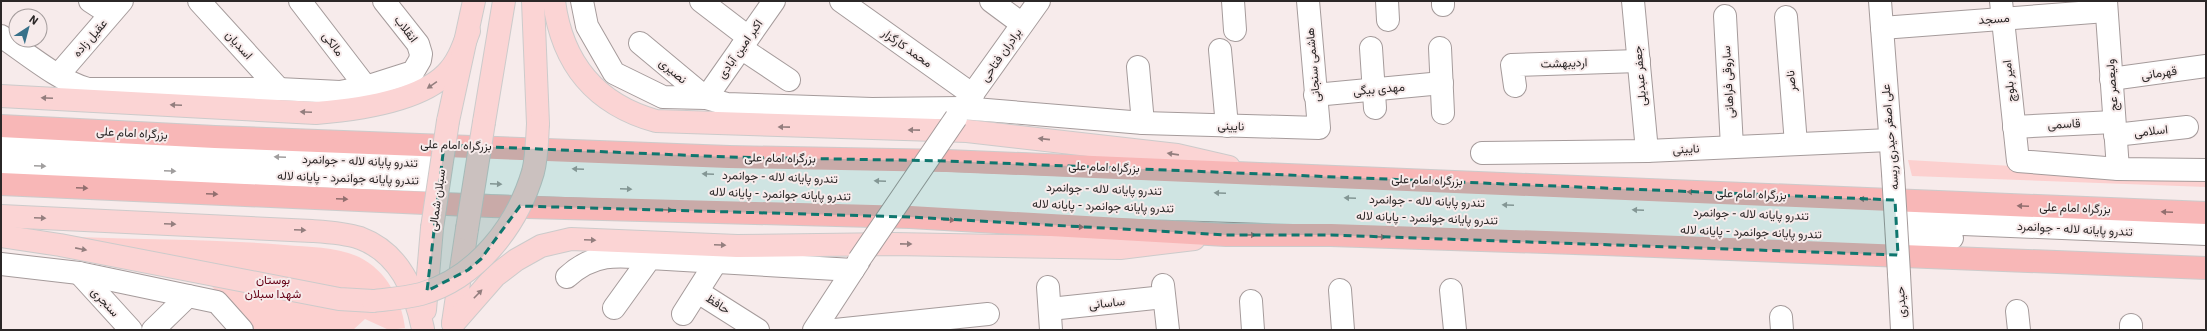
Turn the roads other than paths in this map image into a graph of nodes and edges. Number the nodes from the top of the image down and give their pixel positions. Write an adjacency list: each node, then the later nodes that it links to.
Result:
1 (90, 1): 20 (street)
2 (199, 1): 43 (street, اسدیان)
3 (300, 1): 42 (street, مالکی)
4 (384, 1): 42 (street, انقلاب)
5 (474, 1): 27 (main road, سبلان شمالی)
6 (504, 1): 92 (main road, bridge)
7 (533, 1): 72 (main road, one-way to 7, bridge)
8 (554, 1): 66 (main road, one-way to 8)
9 (582, 1): 46 (street, نایینی)
10 (701, 1): 29 (street)
11 (774, 1): 29 (street, اکبر امین آبادی)
12 (841, 1): 48 (street, محمد کارگزار)
13 (991, 1): 24 (street)
14 (1039, 1): 24 (street, برادران فتاحی)
15 (1233, 1): 26 (street)
16 (1308, 1): 44 (street, هاشمی سنجانی)
17 (1633, 1): 34 (street, جعفر عبدیلی)
18 (1880, 1): 25 (street, علی اصغر حیدری ریسه)
19 (2106, 6): 21 (street, مسجد); 38 (street, ولیعصر عج)
20 (116, 8): 37 (street, عقیل زاده)
21 (2002, 10): 25 (street, مسجد); 53 (street, امیر بلوچ)
22 (1725, 16): 60 (street, ساروقی فراهانی)
23 (1786, 17): 58 (street, ناصر)
24 (1022, 24): 48 (street, برادران فتاحی)
25 (1882, 28): 57 (street, علی اصغر حیدری ریسه)
26 (1235, 30)
27 (469, 31): 45 (main road, one-way to 45); 96 (main road, سبلان شمالی, bridge)
28 (1, 36): 37 (street)
29 (744, 42): 39 (street); 46 (street, اکبر امین آبادی)
30 (640, 43): 46 (street, نصیری)
31 (1371, 48): 47 (street)
32 (1440, 48): 40 (street)
33 (1220, 50): 52 (street)
34 (1639, 61): 41 (street, اردیبهشت); 61 (street, جعفر عبدیلی)
35 (2206, 66): 38 (street, قهرمانی)
36 (1138, 67): 50 (street)
37 (59, 74): 43 (street)
38 (2111, 79): 56 (street, ولیعصر عج)
39 (789, 80)
40 (1442, 83): 47 (street, مهدی بیگی); 49 (street)
41 (1515, 86)
42 (366, 87): 43 (street)
43 (279, 89)
44 (1315, 95): 47 (street, مهدی بیگی); 55 (street, هاشمی سنجانی)
45 (1, 96)
46 (706, 98): 48 (street, نایینی)
47 (1375, 99)
48 (963, 107): 50 (street, نایینی); 78 (street, برادران فتاحی, bridge)
49 (1444, 113)
50 (1143, 123): 52 (street, نایینی)
51 (1, 126): 66 (highway, بزرگراه امام علی)
52 (1227, 126): 55 (street, نایینی)
53 (2014, 127): 56 (street, قاسمی); 64 (street, امیر بلوچ)
54 (2187, 127): 56 (street, اسلامی)
55 (1319, 128)
56 (2115, 128): 64 (street, ولیعصر عج)
57 (1890, 140): 58 (street, نایینی); 80 (street, علی اصغر حیدری ریسه, bridge)
58 (1796, 144): 60 (street, نایینی)
59 (1, 147): 70 (street, تندرو پایانه لاله - جوانمرد, one-way to 59)
60 (1732, 147): 61 (street, نایینی)
61 (1647, 151): 62 (street, نایینی)
62 (1482, 153)
63 (1, 164): 73 (street, تندرو پایانه جوانمرد - پایانه لاله, one-way to 73)
64 (2118, 169): 65 (street)
65 (2206, 170)
66 (1252, 173): 68 (highway, بزرگراه امام علی, one-way to 66)
67 (1, 184): 71 (highway, one-way to 71)
68 (2206, 213)
69 (1, 216): 96 (main road, one-way to 96)
70 (2206, 234)
71 (1226, 235): 77 (highway, one-way to 77); 92 (main road, one-way to 71)
72 (1, 236)
73 (2206, 247)
74 (650, 258): 75 (street); 81 (street); 88 (street)
75 (716, 262): 78 (street); 85 (street, حافظ)
76 (1, 264): 79 (street)
77 (2206, 268)
78 (852, 271): 98 (street)
79 (79, 273): 86 (street); 93 (street, سنجری)
80 (1899, 274): 104 (street, حیدری)
81 (567, 277)
82 (1048, 287): 91 (street, ساسانی)
83 (1340, 290): 102 (street)
84 (1451, 290): 103 (street)
85 (698, 292): 89 (street, حافظ); 97 (street, حافظ)
86 (188, 296): 94 (street); 95 (street)
87 (1251, 301): 101 (street)
88 (614, 308)
89 (683, 314)
90 (988, 314): 99 (street)
91 (1051, 320): 100 (street, ساسانی)
92 (453, 327)
93 (131, 330)
94 (153, 330)
95 (242, 330)
96 (423, 330)
97 (758, 330)
98 (814, 330)
99 (835, 330)
100 (1168, 330)
101 (1253, 330)
102 (1343, 330)
103 (1454, 330)
104 (1902, 330)

